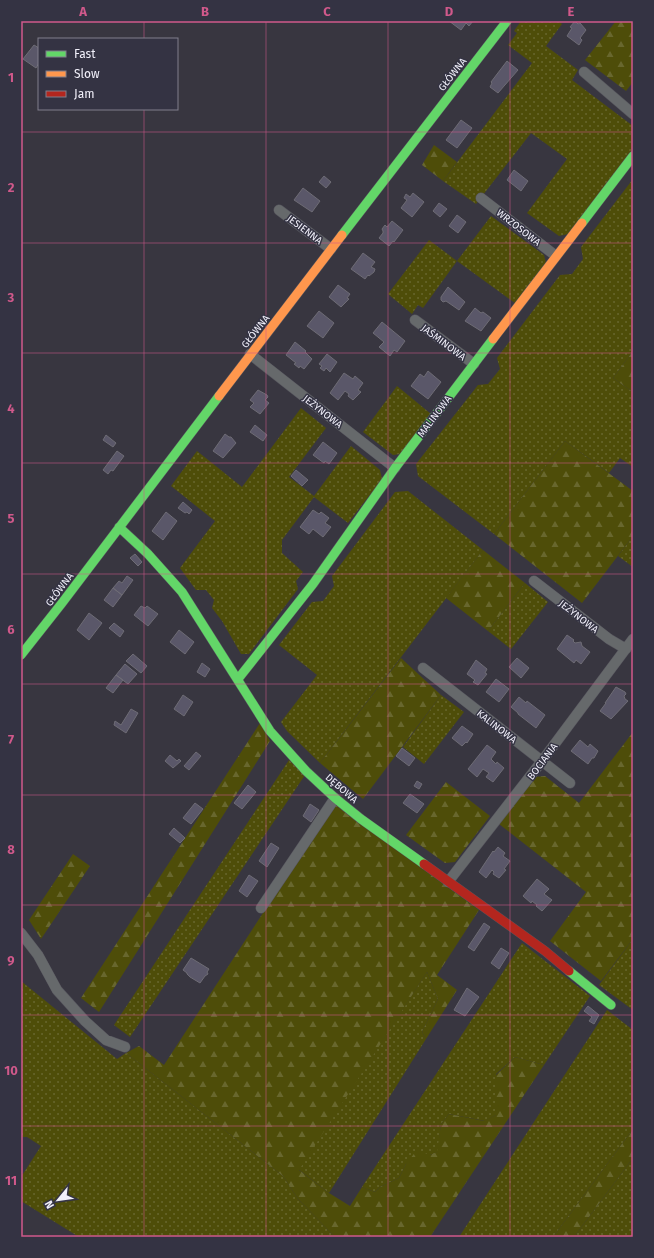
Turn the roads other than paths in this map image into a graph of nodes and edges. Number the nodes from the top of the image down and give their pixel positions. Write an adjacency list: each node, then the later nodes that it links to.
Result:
1 (508, 21): 7 (street, GŁÓWNA)
2 (584, 72): 3 (street)
3 (633, 114)
4 (633, 156): 8 (street, MALINOWA)
5 (481, 198): 8 (street, WRZOSOWA)
6 (279, 210): 7 (street, JESIENNA)
7 (331, 249): 10 (street, GŁÓWNA)
8 (556, 256): 11 (street, MALINOWA)
9 (415, 320): 11 (street, JAŚMINOWA)
10 (250, 354): 12 (street, JEŻYNOWA); 13 (street, GŁÓWNA)
11 (474, 364): 12 (street, MALINOWA)
12 (395, 468): 19 (street, MALINOWA)
13 (119, 527): 17 (street, GŁÓWNA); 19 (street, DĘBOWA)
14 (534, 581): 16 (street, JEŻYNOWA)
15 (633, 639): 16 (street, BOCIANIA)
16 (626, 649): 20 (street, BOCIANIA)
17 (21, 655)
18 (423, 668): 20 (street, KALINOWA)
19 (238, 679): 22 (street, DĘBOWA)
20 (542, 762): 21 (street, KALINOWA); 23 (street, BOCIANIA)
21 (570, 783)
22 (335, 798): 23 (street, DĘBOWA); 24 (street)
23 (448, 882): 26 (street, DĘBOWA)
24 (261, 908)
25 (23, 937): 27 (street)
26 (611, 1005)
27 (125, 1047)

